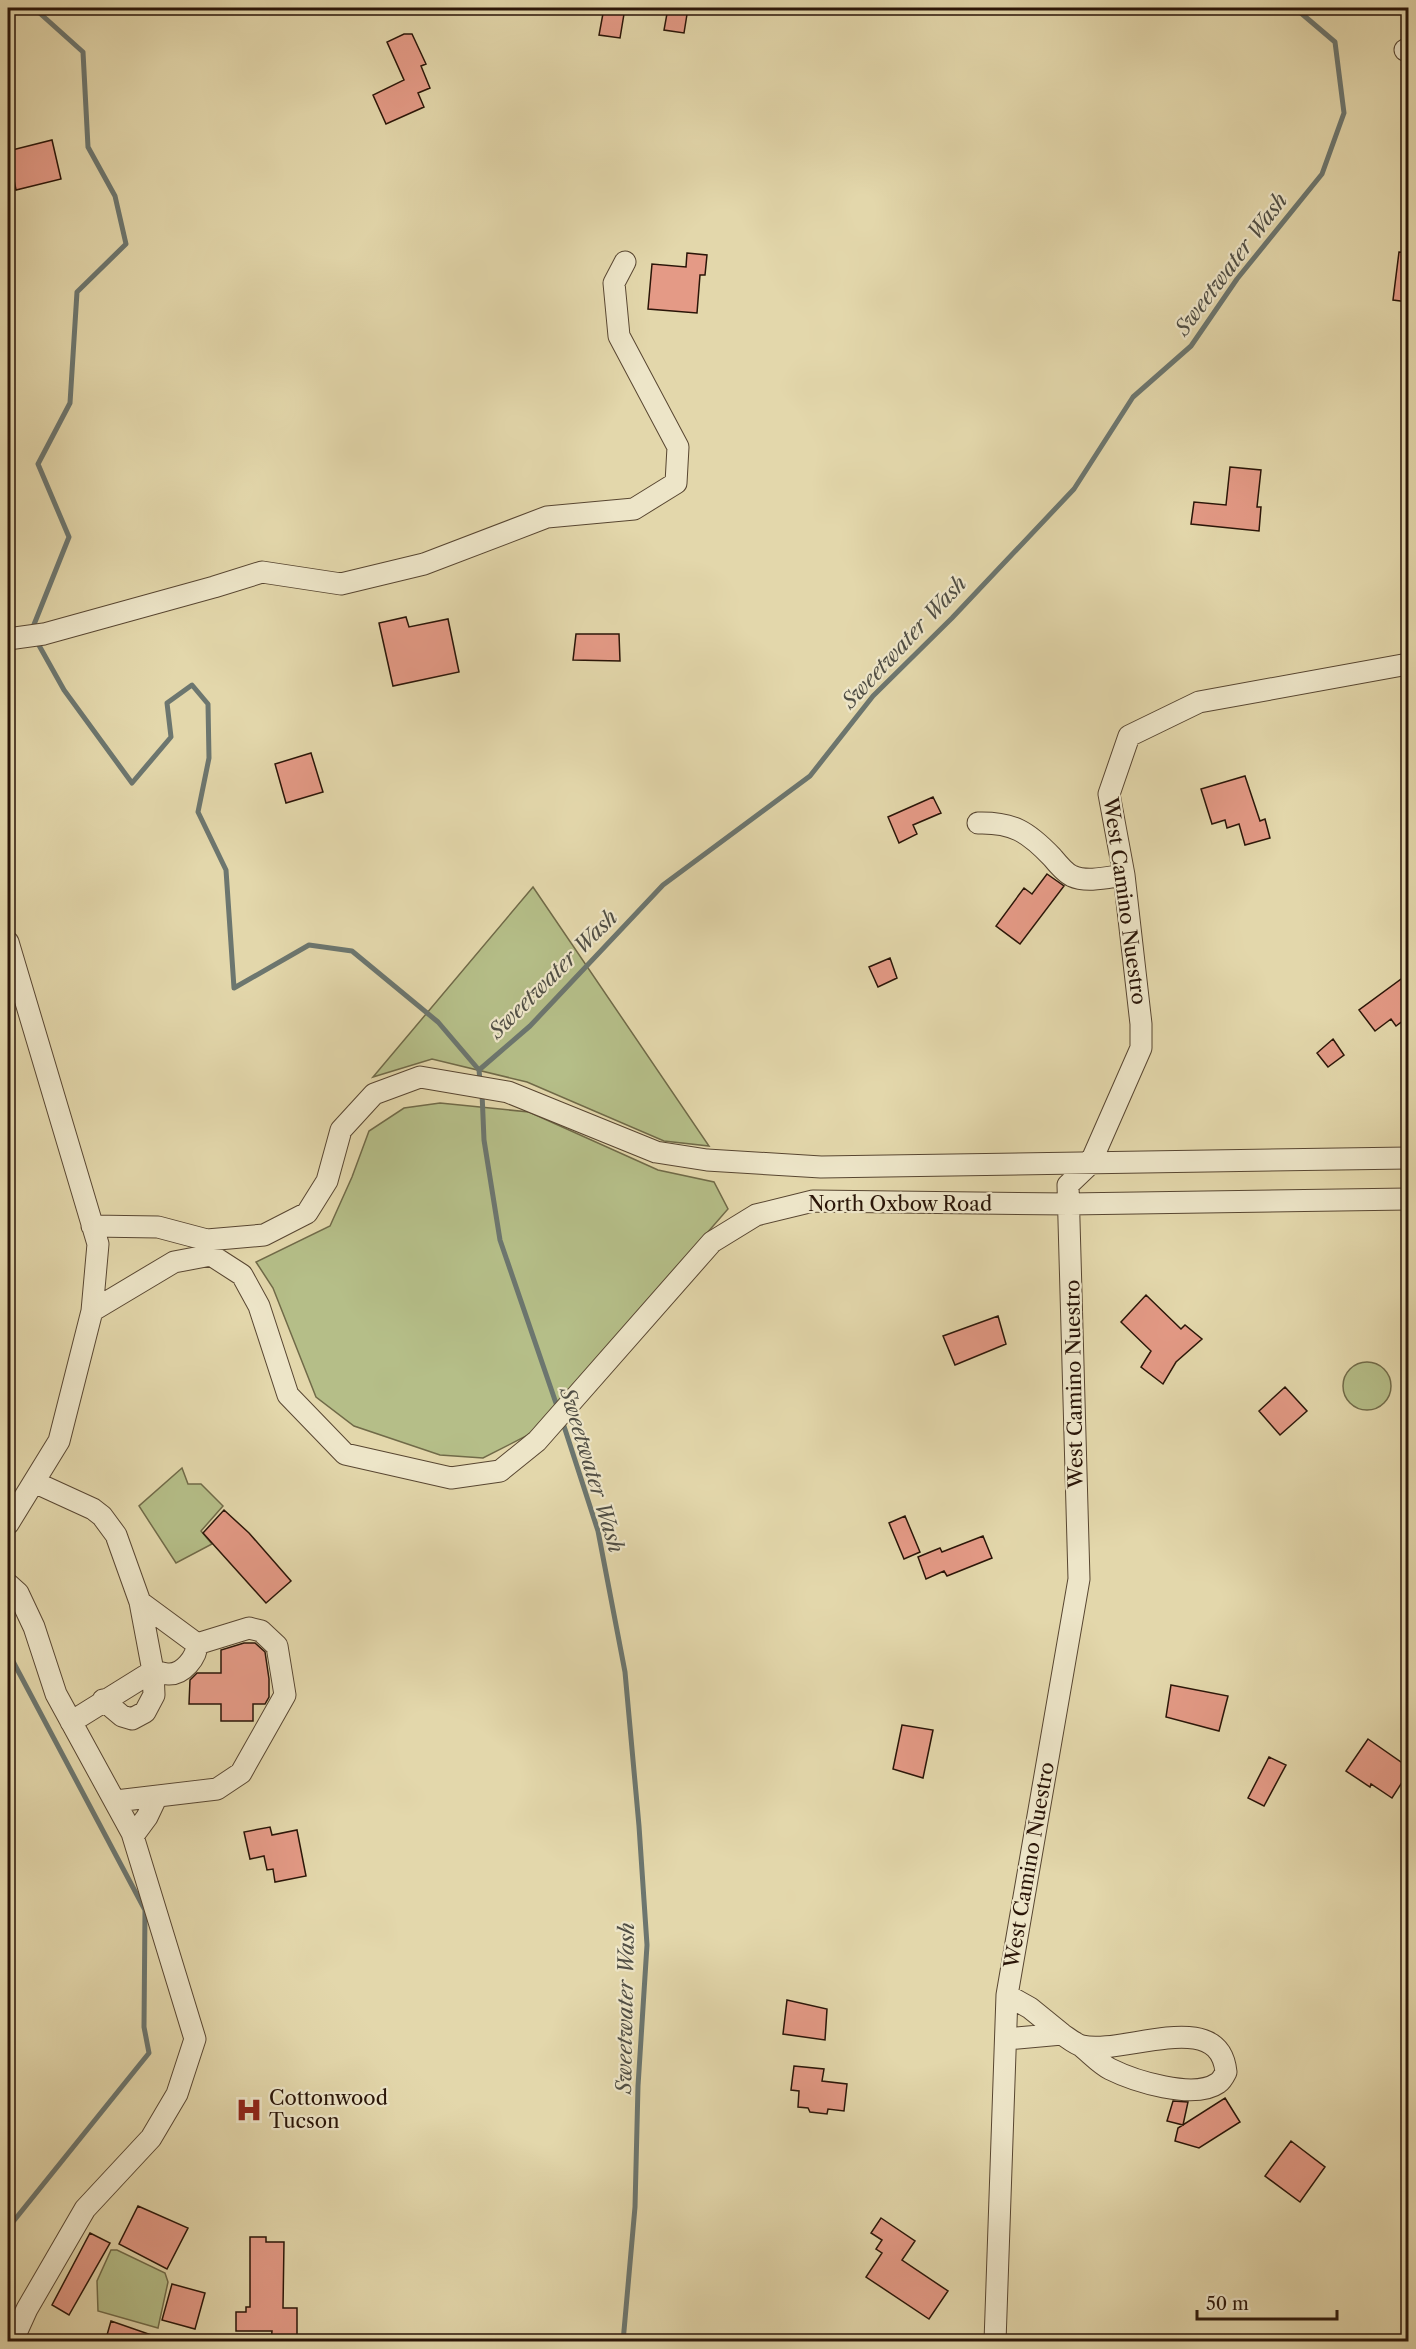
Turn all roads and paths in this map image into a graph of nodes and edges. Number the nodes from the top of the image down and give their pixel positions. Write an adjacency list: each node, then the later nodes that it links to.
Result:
1 (625, 262): 2 (street)
2 (8, 639)
3 (1408, 664): 5 (street, West Camino Nuestro)
4 (978, 823): 5 (street)
5 (1124, 875): 8 (street, West Camino Nuestro)
6 (8, 942): 11 (street)
7 (1408, 1158): 8 (street, North Oxbow Road)
8 (1090, 1164): 10 (street, West Camino Nuestro); 11 (street, North Oxbow Road)
9 (1408, 1199): 10 (street, North Oxbow Road)
10 (1069, 1204): 12 (street, North Oxbow Road); 24 (street, West Camino Nuestro)
11 (92, 1226): 12 (street)
12 (92, 1311): 13 (street)
13 (34, 1482): 14 (street); 16 (street)
14 (8, 1524)
15 (8, 1584): 20 (street)
16 (140, 1602): 17 (street); 18 (street)
17 (197, 1644): 18 (street); 21 (street)
18 (153, 1671): 19 (street); 19 (street)
19 (103, 1700): 20 (street)
20 (71, 1722): 22 (street)
21 (157, 1796): 22 (street); 23 (street)
22 (116, 1801): 23 (street)
23 (133, 1836): 29 (street)
24 (1007, 1995): 25 (street); 26 (street, West Camino Nuestro)
25 (1062, 2034): 26 (street); 27 (street)
26 (1006, 2039): 28 (street, West Camino Nuestro)
27 (1081, 2046): 27 (street)
28 (999, 2338)
29 (12, 2342)

